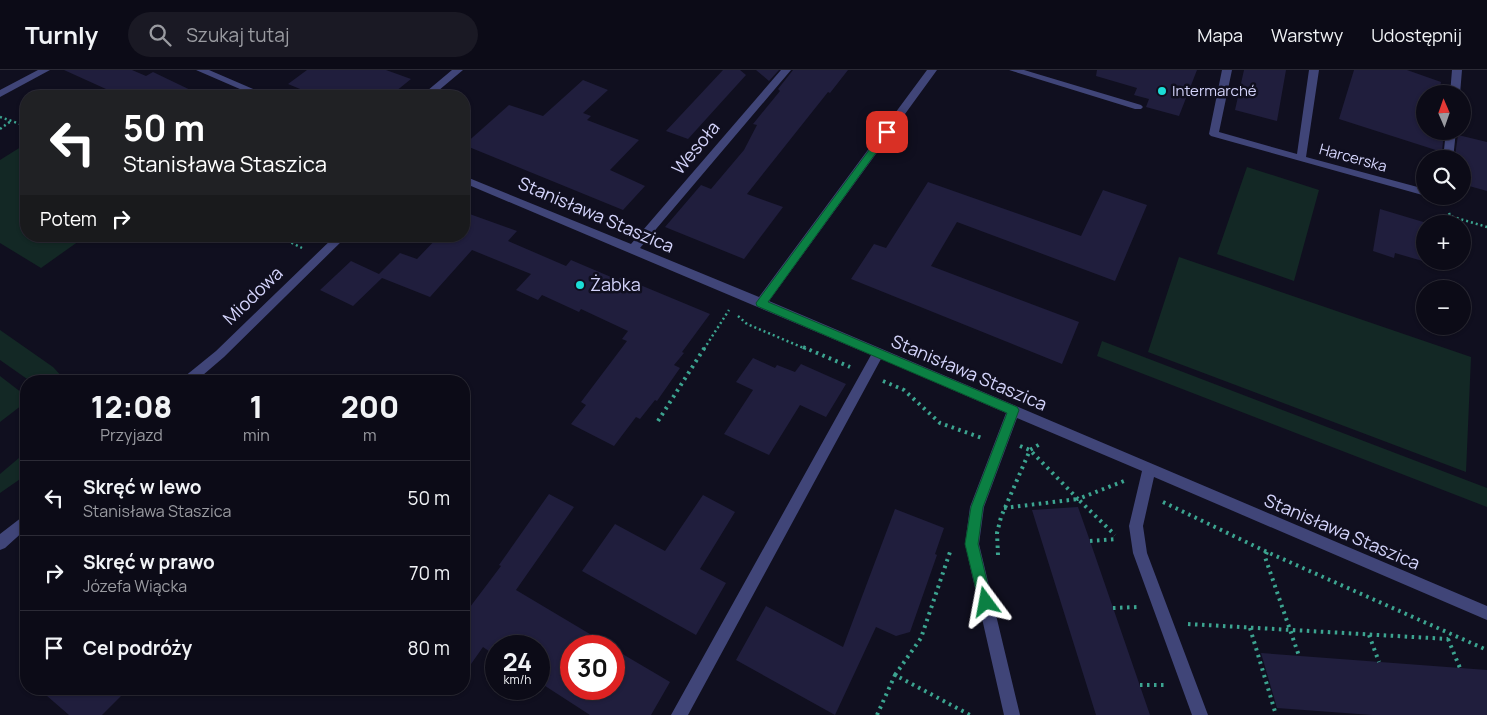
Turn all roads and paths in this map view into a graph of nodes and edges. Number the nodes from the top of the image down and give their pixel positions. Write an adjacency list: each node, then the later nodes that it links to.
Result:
1 (45, 70): 13 (street)
2 (201, 70): 11 (street)
3 (458, 70): 12 (street)
4 (786, 70): 27 (street, Wesoła)
5 (932, 70): 28 (street)
6 (1014, 70): 14 (street)
7 (1227, 70): 19 (street)
8 (1314, 70): 19 (street, Harcerska)
9 (1457, 70): 10 (street)
10 (1456, 85)
11 (249, 90)
12 (433, 90)
13 (0, 94)
14 (1138, 106)
15 (0, 117): 16 (path)
16 (12, 121): 17 (path); 18 (path)
17 (20, 124)
18 (0, 128)
19 (1301, 159): 21 (street, Harcerska)
20 (470, 181): 27 (street, Stanisława Staszica)
21 (1416, 191)
22 (1445, 205): 23 (path)
23 (1487, 227)
24 (290, 242): 26 (path)
25 (336, 242): 31 (street, Miodowa)
26 (296, 245)
27 (633, 249): 28 (street, Stanisława Staszica)
28 (761, 303): 30 (street, Stanisława Staszica)
29 (729, 309): 33 (path)
30 (878, 353): 32 (street, Stanisława Staszica); 67 (street)
31 (195, 375)
32 (1013, 410): 34 (street); 38 (street, Stanisława Staszica)
33 (658, 421)
34 (1002, 439): 36 (path); 37 (path); 70 (street)
35 (1044, 443): 37 (path)
36 (979, 447)
37 (1030, 450): 40 (path); 41 (path)
38 (1149, 468): 39 (street); 53 (street, Stanisława Staszica)
39 (1144, 492): 40 (path); 49 (path); 54 (street)
40 (1078, 499): 41 (path); 44 (path)
41 (1004, 508): 50 (path)
42 (20, 525): 46 (street)
43 (1119, 532): 44 (path)
44 (1119, 539): 45 (path); 48 (path)
45 (1090, 541)
46 (0, 543)
47 (953, 544): 64 (path)
48 (1122, 548)
49 (1267, 552): 56 (path); 57 (path)
50 (997, 558)
51 (1144, 606): 52 (path)
52 (1113, 608)
53 (1487, 613)
54 (1165, 622): 55 (path); 71 (street)
55 (1250, 628): 56 (path); 72 (path)
56 (1291, 630): 58 (path); 61 (path)
57 (1451, 634): 59 (path); 60 (path)
58 (1370, 635): 59 (path); 62 (path)
59 (1448, 639): 63 (path)
60 (1487, 650)
61 (1299, 656)
62 (1379, 662)
63 (1460, 668)
64 (895, 675): 68 (path); 69 (path)
65 (1140, 685): 66 (path)
66 (1173, 685)
67 (679, 715)
68 (877, 715)
69 (970, 715)
70 (1012, 715)
71 (1200, 715)
72 (1276, 715)

